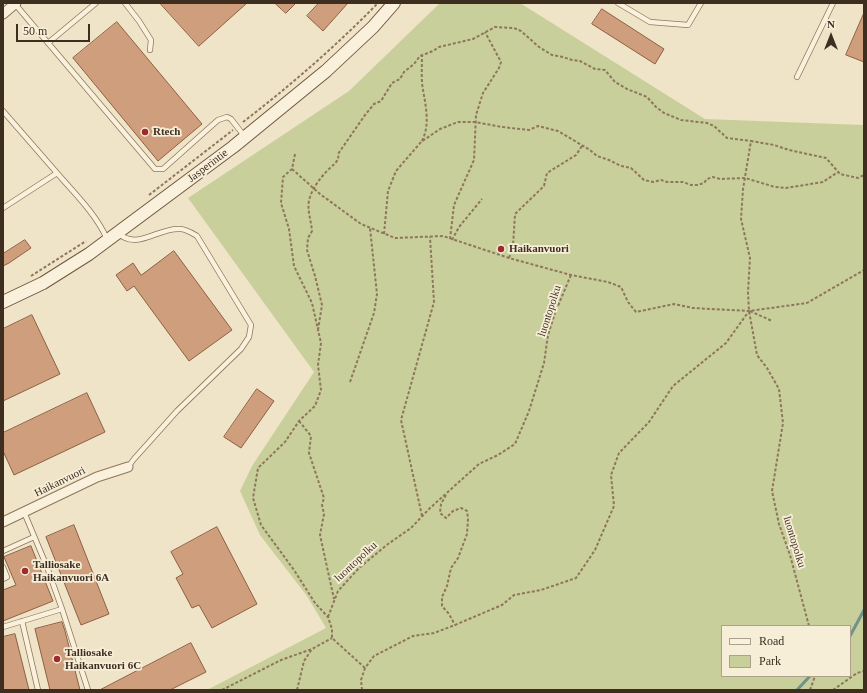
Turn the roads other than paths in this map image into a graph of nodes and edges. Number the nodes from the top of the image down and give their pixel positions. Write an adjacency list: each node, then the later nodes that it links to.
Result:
1 (16, 3): 8 (street); 9 (lane)
2 (96, 3): 9 (lane)
3 (124, 3): 10 (lane)
4 (394, 3): 13 (main road, Jasperintie)
5 (618, 3): 6 (lane)
6 (701, 3)
7 (833, 3): 11 (lane)
8 (3, 14)
9 (48, 43): 13 (lane)
10 (150, 50)
11 (798, 77)
12 (3, 111): 14 (lane)
13 (246, 137): 16 (main road, Jasperintie)
14 (57, 173): 15 (lane); 16 (lane)
15 (3, 208)
16 (109, 234): 17 (main road, Jasperintie); 18 (lane)
17 (3, 302)
18 (128, 467): 19 (street, Haikanvuori)
19 (24, 512): 20 (street, Haikanvuori); 21 (lane)
20 (3, 522)
21 (34, 536): 22 (lane); 25 (lane)
22 (3, 551)
23 (3, 567): 24 (lane)
24 (3, 579)
25 (62, 609): 26 (lane); 29 (lane)
26 (22, 621): 27 (lane); 28 (lane)
27 (3, 627)
28 (38, 690)
29 (88, 690)

